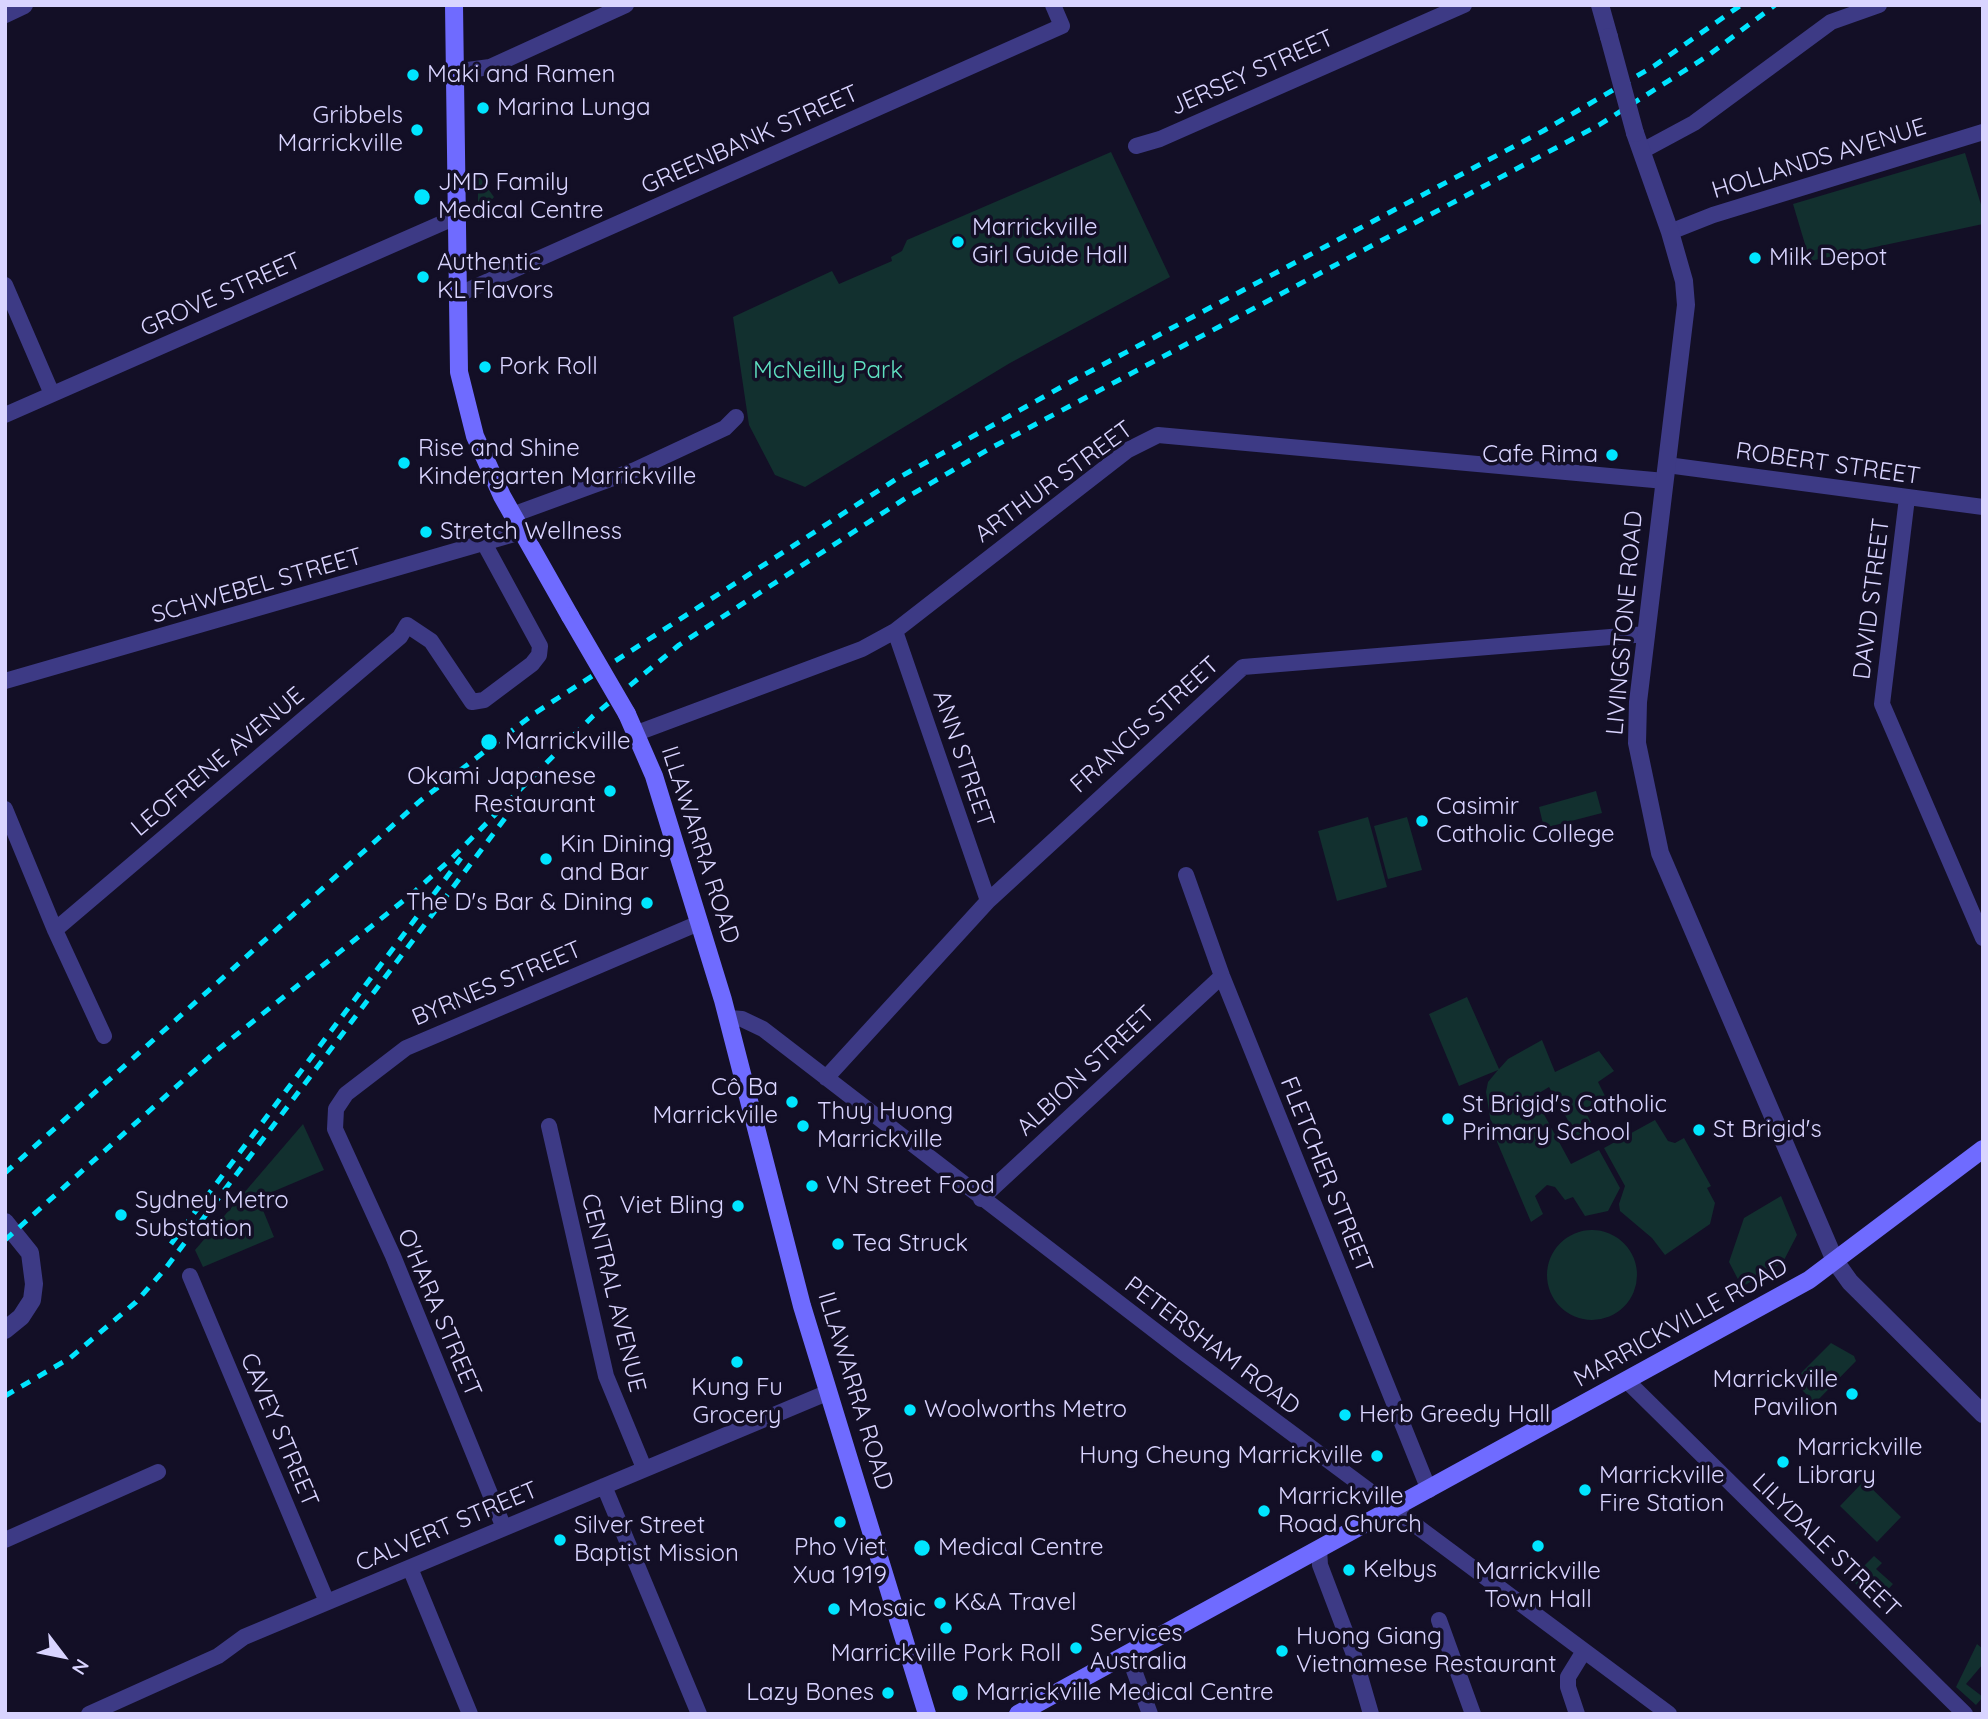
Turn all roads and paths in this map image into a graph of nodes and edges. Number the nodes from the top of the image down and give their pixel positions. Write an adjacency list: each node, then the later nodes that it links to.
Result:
1 (24, 5): 8 (street)
2 (454, 5): 9 (main road, ILLAWARRA ROAD)
3 (626, 5): 9 (street)
4 (1053, 5): 16 (street, GREENBANK STREET)
5 (1464, 5): 11 (street, JERSEY STREET)
6 (1600, 5): 12 (street, LIVINGSTONE ROAD, bridge)
7 (1879, 5): 12 (street)
8 (5, 14)
9 (453, 72): 13 (main road, ILLAWARRA ROAD)
10 (1983, 132): 14 (street, HOLLANDS AVENUE)
11 (1136, 146)
12 (1642, 151): 14 (street, LIVINGSTONE ROAD)
13 (456, 217): 16 (main road, ILLAWARRA ROAD); 17 (street, GROVE STREET)
14 (1670, 232): 20 (street, LIVINGSTONE ROAD)
15 (5, 285): 17 (street)
16 (457, 295): 23 (main road, ILLAWARRA ROAD)
17 (52, 394): 18 (street, GROVE STREET)
18 (5, 415)
19 (736, 417): 23 (street)
20 (1666, 473): 21 (street, ROBERT STREET); 26 (street, ARTHUR STREET); 27 (street, LIVINGSTONE ROAD)
21 (1907, 498): 22 (street, ROBERT STREET); 35 (street, DAVID STREET)
22 (1983, 507)
23 (512, 515): 24 (main road, ILLAWARRA ROAD)
24 (522, 532): 25 (street, SCHWEBEL STREET); 29 (main road, ILLAWARRA ROAD, bridge)
25 (484, 543): 28 (street, SCHWEBEL STREET); 34 (street, LEOFRENE AVENUE)
26 (895, 631): 29 (street, ARTHUR STREET); 32 (street, ANN STREET)
27 (1647, 634): 32 (street, FRANCIS STREET); 45 (street, LIVINGSTONE ROAD)
28 (5, 681)
29 (637, 733): 33 (main road, ILLAWARRA ROAD)
30 (5, 809): 34 (street)
31 (1186, 875): 36 (street, FLETCHER STREET)
32 (988, 901): 39 (street, FRANCIS STREET)
33 (699, 923): 37 (main road, ILLAWARRA ROAD); 40 (street, BYRNES STREET)
34 (55, 930): 38 (street)
35 (1983, 938)
36 (1222, 976): 43 (street, ALBION STREET); 54 (street, FLETCHER STREET)
37 (729, 1018): 39 (street, PETERSHAM ROAD); 49 (main road, ILLAWARRA ROAD)
38 (104, 1037)
39 (826, 1078): 43 (street, PETERSHAM ROAD)
40 (334, 1116): 56 (street, O'HARA STREET)
41 (549, 1126): 51 (street, CENTRAL AVENUE)
42 (1983, 1149): 45 (main road, MARRICKVILLE ROAD)
43 (981, 1199): 55 (street, PETERSHAM ROAD)
44 (5, 1222): 47 (street)
45 (1835, 1261): 48 (main road, MARRICKVILLE ROAD); 50 (street, LIVINGSTONE ROAD)
46 (190, 1276): 60 (street, CAVEY STREET)
47 (5, 1330)
48 (1627, 1381): 54 (main road, MARRICKVILLE ROAD); 74 (street, LILYDALE STREET)
49 (829, 1392): 51 (street, CALVERT STREET); 67 (main road, ILLAWARRA ROAD)
50 (1983, 1414)
51 (644, 1468): 53 (street, CALVERT STREET)
52 (158, 1472): 57 (street)
53 (604, 1486): 56 (street, CALVERT STREET); 66 (street)
54 (1429, 1490): 55 (main road, MARRICKVILLE ROAD)
55 (1392, 1509): 58 (main road, MARRICKVILLE ROAD); 62 (street, PETERSHAM ROAD)
56 (504, 1528): 59 (street, CALVERT STREET)
57 (5, 1540)
58 (1319, 1549): 63 (main road, MARRICKVILLE ROAD); 70 (street)
59 (410, 1568): 60 (street, CALVERT STREET); 65 (street)
60 (327, 1602): 64 (street, CALVERT STREET)
61 (1439, 1620): 71 (street)
62 (1584, 1651): 72 (street); 73 (street, PETERSHAM ROAD)
63 (1128, 1654): 68 (main road, MARRICKVILLE ROAD); 69 (street)
64 (89, 1714)
65 (470, 1714)
66 (699, 1714)
67 (927, 1714)
68 (1018, 1714)
69 (1150, 1714)
70 (1371, 1714)
71 (1474, 1714)
72 (1577, 1714)
73 (1669, 1714)
74 (1965, 1714)

